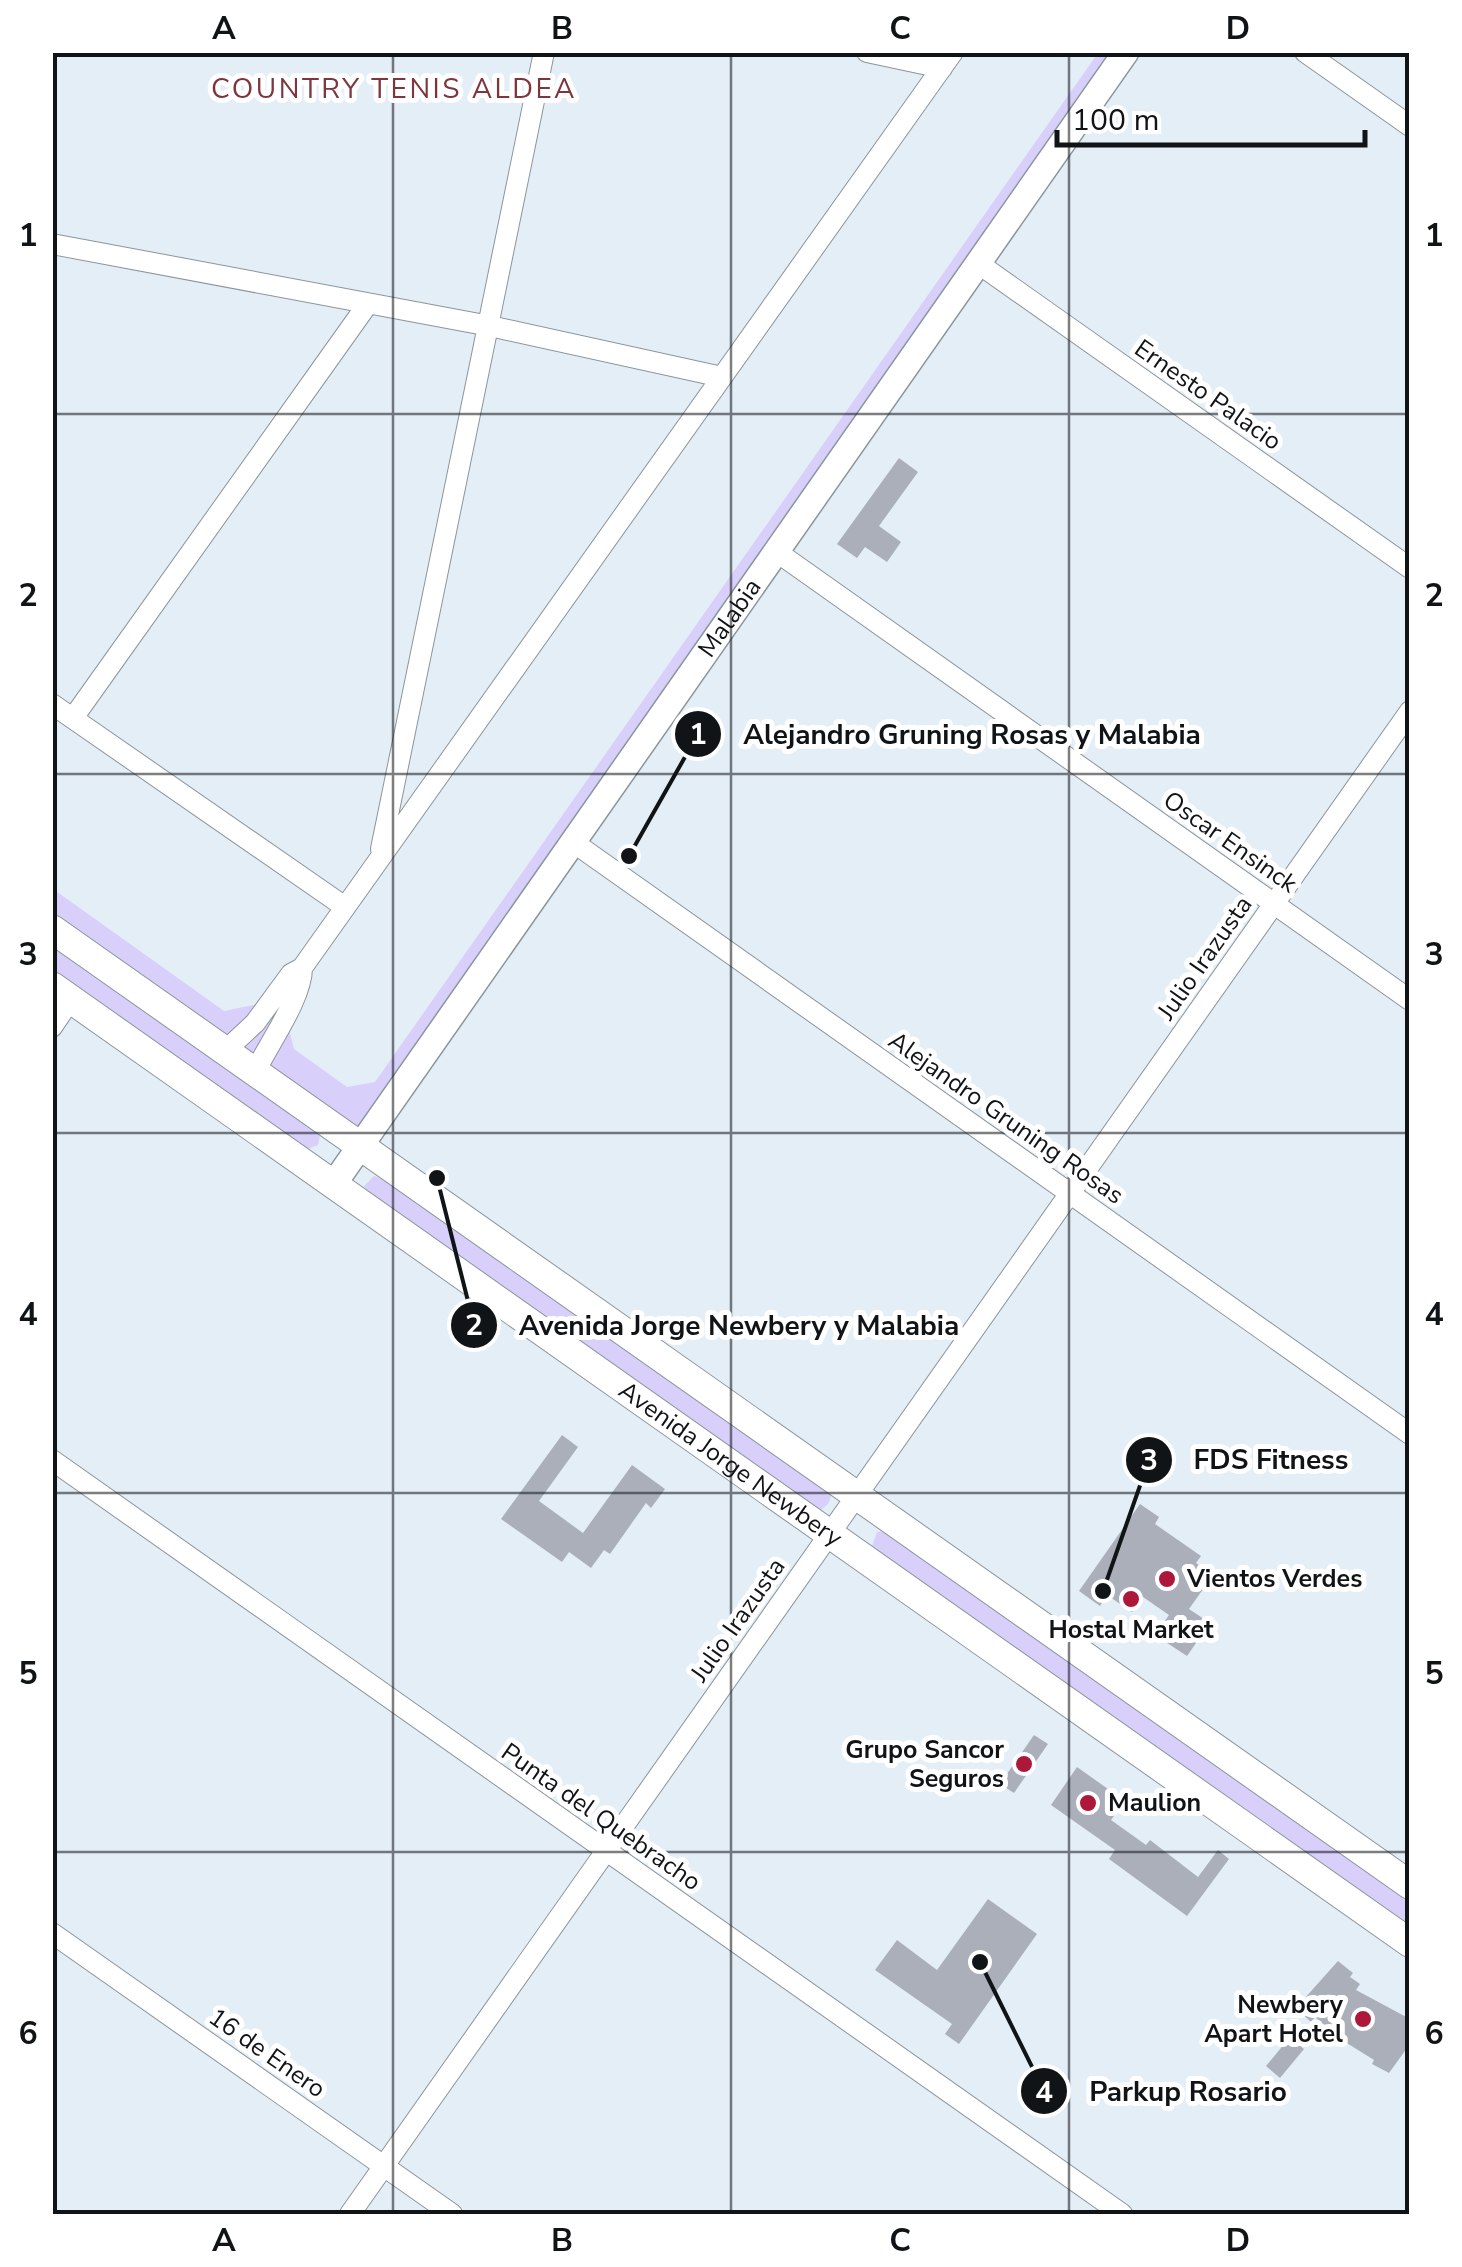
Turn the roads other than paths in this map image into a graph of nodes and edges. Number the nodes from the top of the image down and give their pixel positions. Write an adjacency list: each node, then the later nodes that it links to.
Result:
1 (544, 52): 10 (street)
2 (867, 52): 5 (street)
3 (1126, 52): 8 (street, Malabia)
4 (1306, 52): 6 (street)
5 (947, 60): 11 (street)
6 (1410, 126)
7 (52, 244): 9 (street)
8 (979, 264): 12 (street, Malabia); 13 (street, Ernesto Palacio)
9 (367, 305): 10 (street); 16 (street)
10 (490, 326): 11 (street); 18 (street)
11 (722, 378): 18 (street)
12 (776, 552): 17 (street, Malabia); 19 (street, Oscar Ensinck)
13 (1410, 568)
14 (52, 704): 16 (street)
15 (1410, 711): 19 (street, Julio Irazusta)
16 (73, 718): 20 (street)
17 (574, 842): 28 (street, Malabia); 30 (street, Alejandro Gruning Rosas)
18 (379, 858): 20 (street)
19 (1274, 904): 24 (street, Oscar Ensinck); 30 (street, Julio Irazusta)
20 (345, 907): 22 (street)
21 (52, 929): 26 (main road, Avenida Jorge Newbery)
22 (302, 968): 26 (street); 27 (street)
23 (62, 993): 25 (street); 29 (main road, Avenida Jorge Newbery)
24 (1410, 1000)
25 (52, 1026)
26 (225, 1051): 27 (main road, Avenida Jorge Newbery)
27 (255, 1072): 28 (main road, Avenida Jorge Newbery)
28 (360, 1146): 29 (street, Malabia); 33 (main road, Avenida Jorge Newbery)
29 (333, 1184): 34 (main road, Avenida Jorge Newbery)
30 (1069, 1193): 31 (street, Alejandro Gruning Rosas); 33 (street, Julio Irazusta)
31 (1410, 1434)
32 (52, 1460): 35 (street, Punta del Quebracho)
33 (856, 1495): 34 (street, Julio Irazusta); 36 (main road, Avenida Jorge Newbery)
34 (829, 1534): 35 (street, Julio Irazusta); 38 (main road, Avenida Jorge Newbery)
35 (606, 1850): 39 (street, Julio Irazusta); 42 (street, Punta del Quebracho)
36 (1410, 1885)
37 (52, 1932): 39 (street, 16 de Enero)
38 (1410, 1943)
39 (384, 2166): 40 (street, Julio Irazusta); 41 (street, 16 de Enero)
40 (350, 2214)
41 (452, 2214)
42 (1122, 2214)

